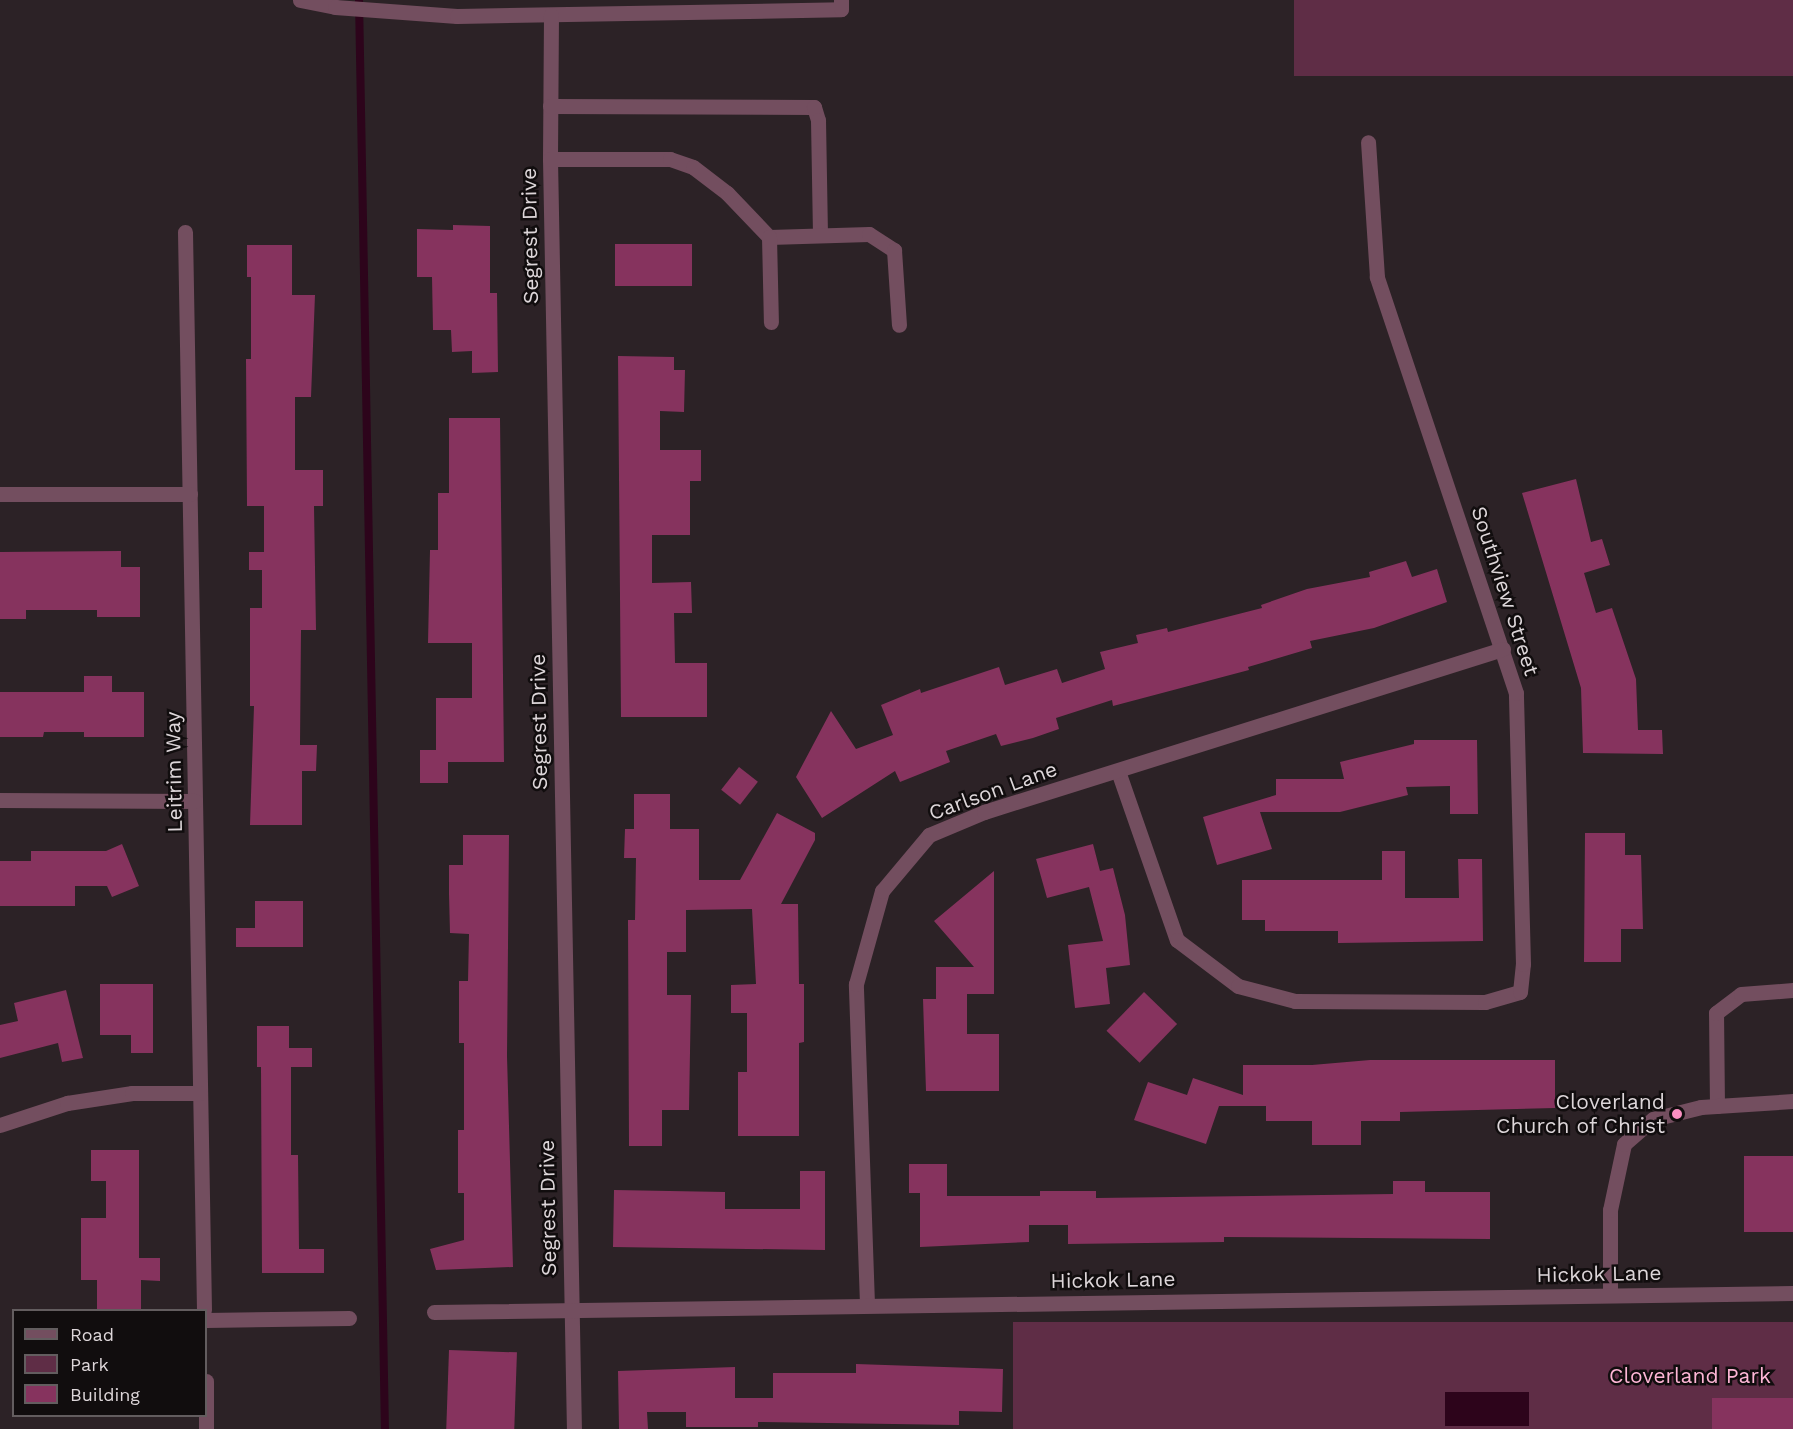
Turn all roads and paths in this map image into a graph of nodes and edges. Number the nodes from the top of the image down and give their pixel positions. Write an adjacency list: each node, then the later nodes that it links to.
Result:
1 (300, 0): 3 (street)
2 (841, 5): 3 (street)
3 (551, 15): 4 (street, Segrest Drive)
4 (550, 106): 6 (street, Segrest Drive); 8 (street)
5 (1368, 142): 14 (street, Southview Street)
6 (550, 159): 9 (street); 28 (street, Segrest Drive)
7 (185, 232): 13 (street, Leitrim Way)
8 (820, 236): 9 (street); 11 (street)
9 (769, 237): 10 (street)
10 (771, 322)
11 (899, 325)
12 (0, 494): 13 (street)
13 (190, 494): 17 (street, Leitrim Way)
14 (1503, 649): 15 (street, Carlson Lane); 15 (street, Southview Street)
15 (1118, 771): 25 (street, Carlson Lane)
16 (0, 800): 17 (street)
17 (195, 801): 19 (street, Leitrim Way)
18 (1793, 990): 21 (street)
19 (200, 1093): 22 (street); 26 (street, Leitrim Way)
20 (1793, 1101): 21 (street)
21 (1718, 1106): 24 (street)
22 (0, 1125)
23 (1793, 1293): 24 (street, Hickok Lane)
24 (1610, 1295): 25 (street, Hickok Lane)
25 (867, 1304): 28 (street, Hickok Lane)
26 (204, 1309)
27 (434, 1312): 28 (street, Hickok Lane)
28 (571, 1312): 31 (street, Segrest Drive)
29 (349, 1318): 30 (street)
30 (207, 1320)
31 (574, 1429)

